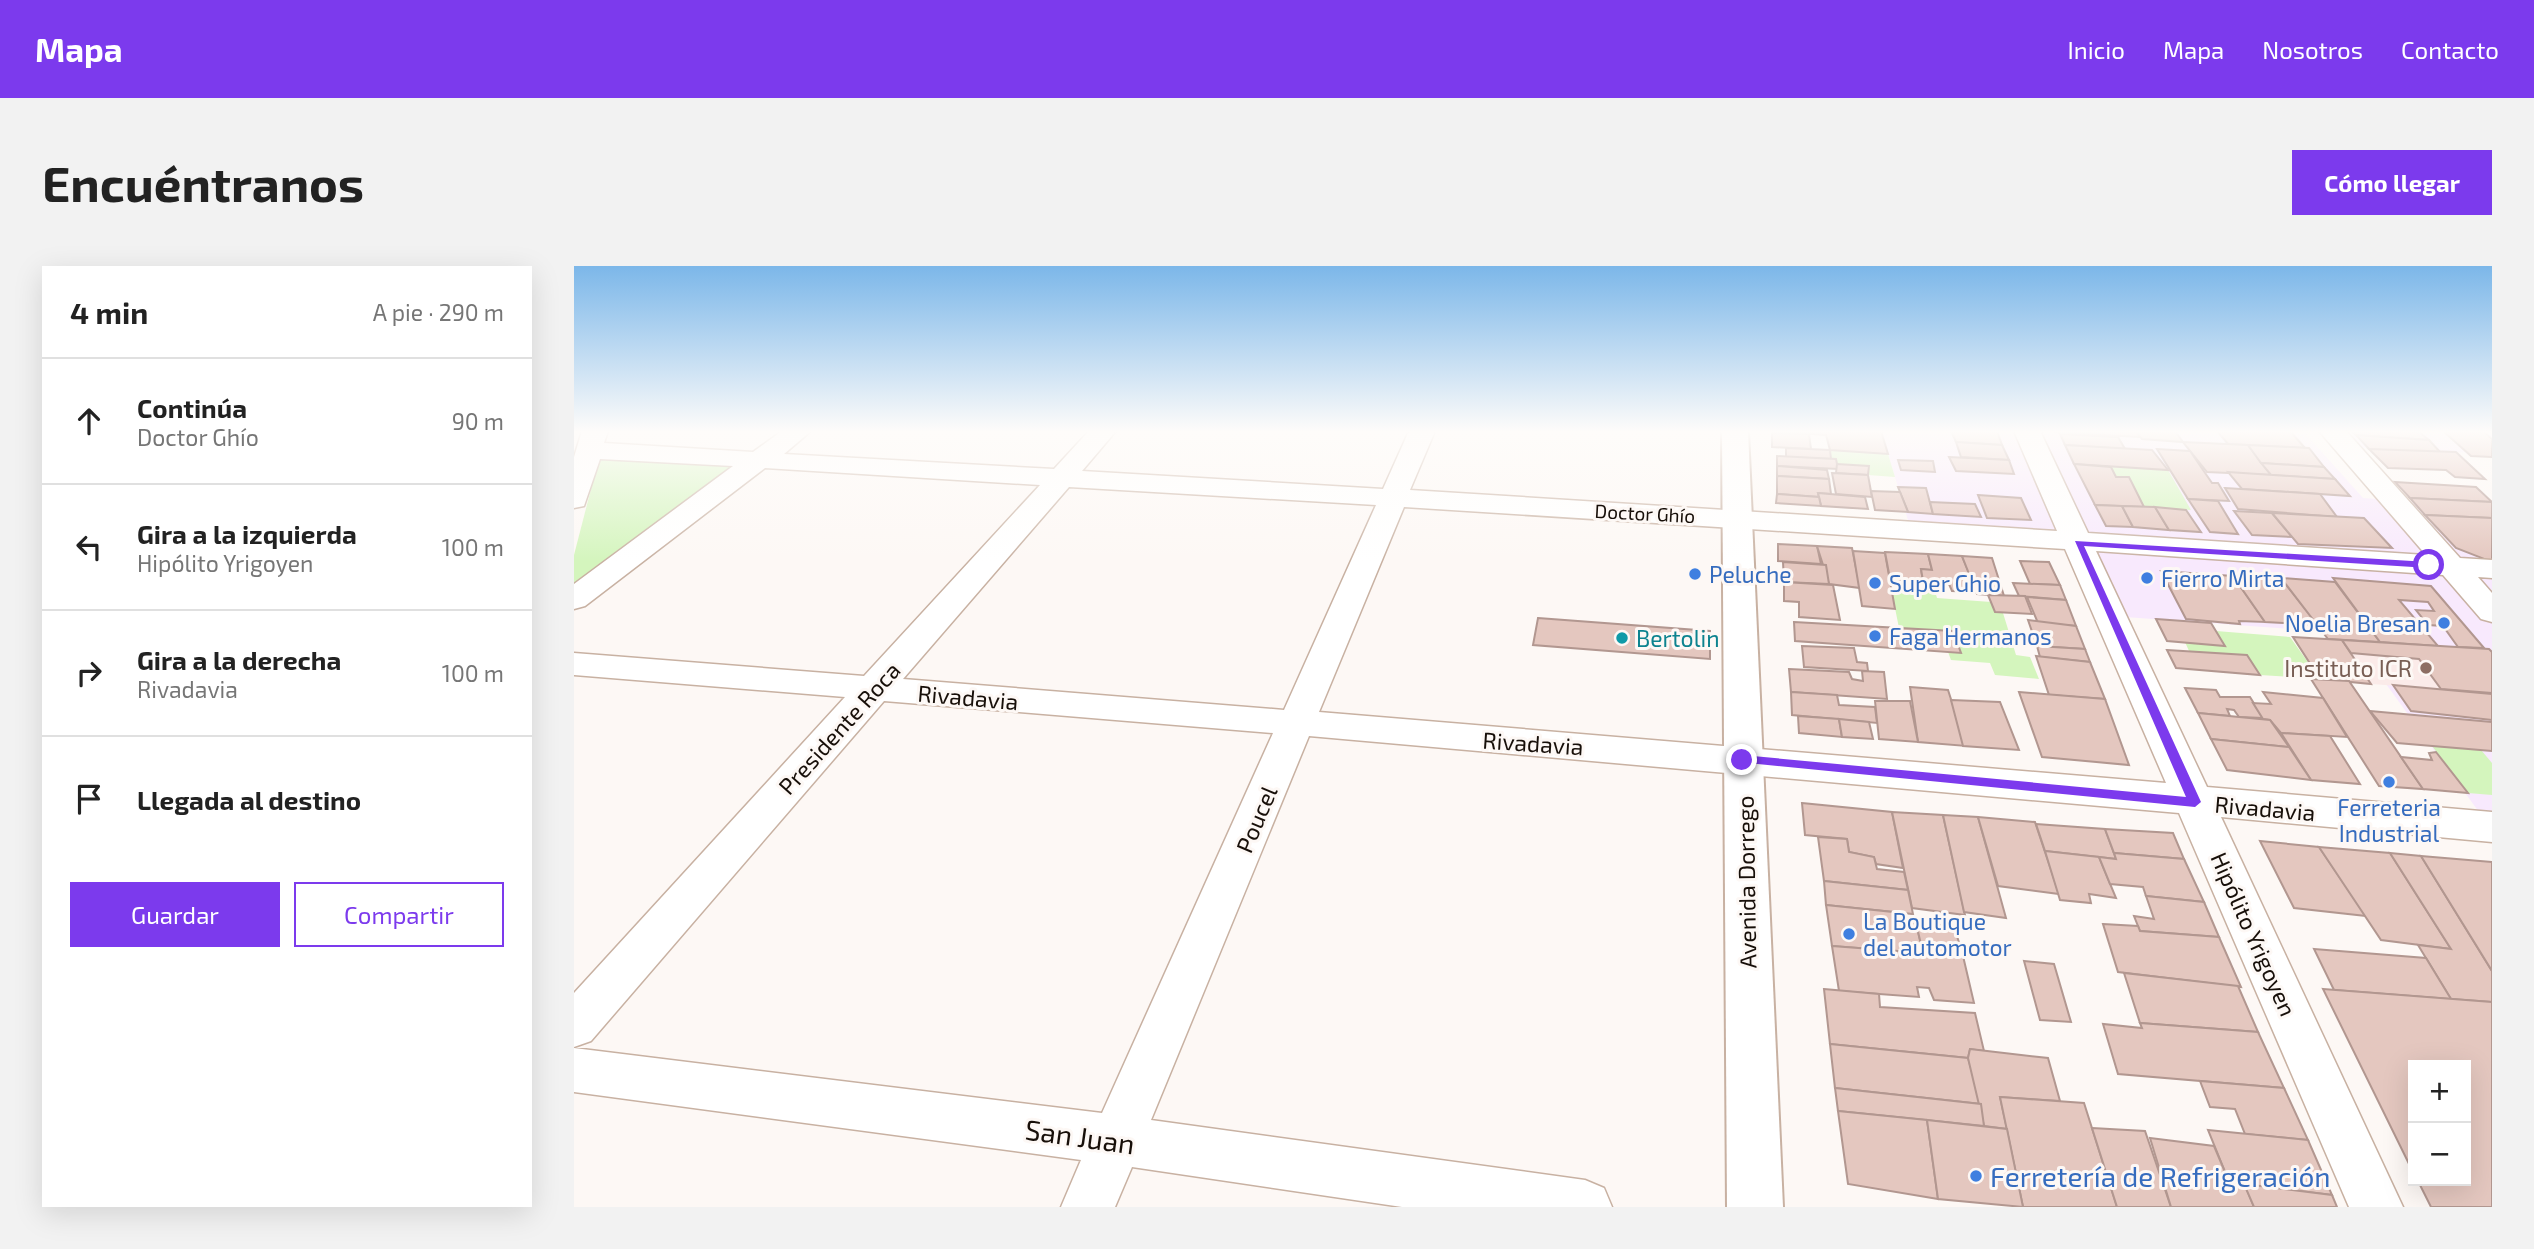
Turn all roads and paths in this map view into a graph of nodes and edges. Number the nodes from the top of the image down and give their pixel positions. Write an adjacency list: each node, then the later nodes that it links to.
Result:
1 (582, 475): 11 (street)
2 (739, 475): 16 (street)
3 (1006, 475): 9 (street, Doctor Ghío)
4 (1064, 475): 9 (street, Presidente Roca)
5 (1402, 475): 10 (street, Poucel)
6 (1737, 475): 12 (main road, Avenida Dorrego)
7 (2048, 475): 13 (street, Hipólito Yrigoyen)
8 (2371, 475): 14 (street)
9 (1061, 478): 10 (street, Doctor Ghío); 19 (street, Presidente Roca)
10 (1391, 498): 12 (street, Doctor Ghío); 20 (street, Poucel)
11 (574, 500)
12 (1738, 518): 13 (street, Doctor Ghío); 21 (main road, Avenida Dorrego)
13 (2078, 542): 14 (street, Doctor Ghío); 22 (street, Hipólito Yrigoyen)
14 (2451, 566): 15 (street, Doctor Ghío); 17 (street)
15 (2492, 569)
16 (574, 599)
17 (2492, 612)
18 (574, 664): 19 (street, Rivadavia)
19 (873, 689): 20 (street, Rivadavia); 24 (street, Presidente Roca)
20 (1296, 725): 21 (street, Rivadavia); 26 (street, Poucel)
21 (1742, 760): 22 (street, Rivadavia); 29 (main road, Avenida Dorrego)
22 (2195, 802): 23 (street, Rivadavia); 30 (street, Hipólito Yrigoyen)
23 (2492, 828)
24 (574, 1026)
25 (574, 1070): 26 (street, San Juan)
26 (1117, 1140): 27 (street, Poucel); 28 (street, San Juan)
27 (1088, 1207)
28 (1585, 1207)
29 (1755, 1207)
30 (2376, 1207)

